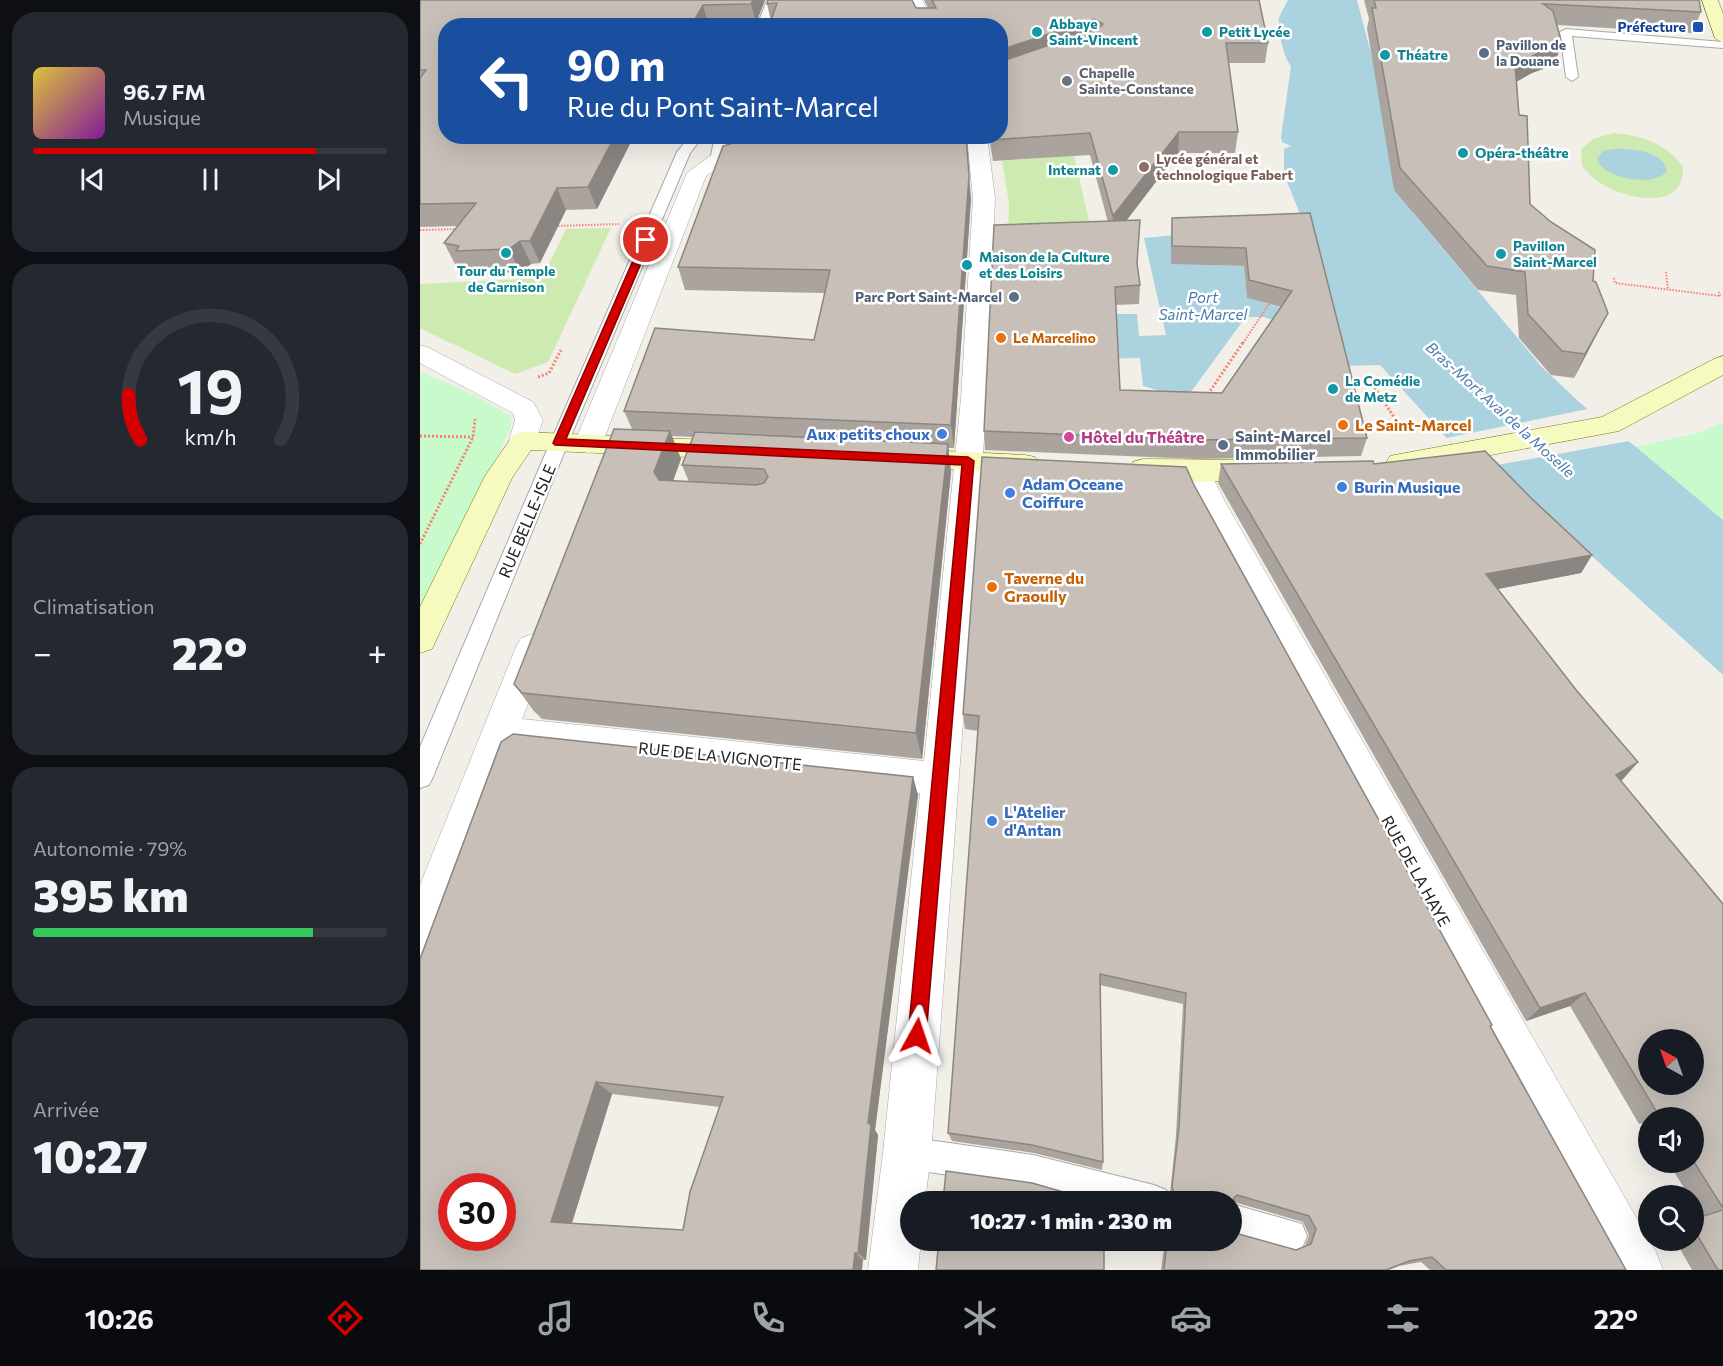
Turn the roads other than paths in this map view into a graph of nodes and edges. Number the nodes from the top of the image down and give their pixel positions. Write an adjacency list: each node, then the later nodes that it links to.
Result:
1 (772, 0): 4 (lane)
2 (914, 0): 5 (street)
3 (1710, 0): 6 (street)
4 (765, 18)
5 (924, 18)
6 (1723, 38)
7 (1723, 45): 8 (lane)
8 (1572, 77)
9 (690, 144): 17 (lane, RUE BELLE-ISLE)
10 (719, 144): 13 (lane)
11 (775, 144): 13 (street)
12 (978, 144): 21 (street)
13 (713, 162): 19 (street)
14 (420, 352): 16 (street)
15 (1723, 364): 24 (street)
16 (523, 441): 17 (street); 28 (street)
17 (559, 443): 19 (street); 30 (lane, RUE BELLE-ISLE)
18 (755, 451): 19 (street)
19 (600, 454)
20 (883, 457): 21 (street)
21 (968, 461): 22 (street); 31 (street)
22 (1053, 465)
23 (1122, 468): 26 (street)
24 (1369, 468)
25 (1288, 469): 26 (street)
26 (1196, 471): 38 (street, RUE DE LA HAYE)
27 (542, 623): 29 (street)
28 (420, 640)
29 (500, 732): 31 (street, RUE DE LA VIGNOTTE); 32 (street)
30 (420, 777)
31 (939, 779): 33 (street)
32 (420, 936)
33 (907, 1153): 34 (lane); 37 (street)
34 (1111, 1191)
35 (1242, 1224): 36 (lane)
36 (1290, 1236)
37 (893, 1270)
38 (1638, 1270)

